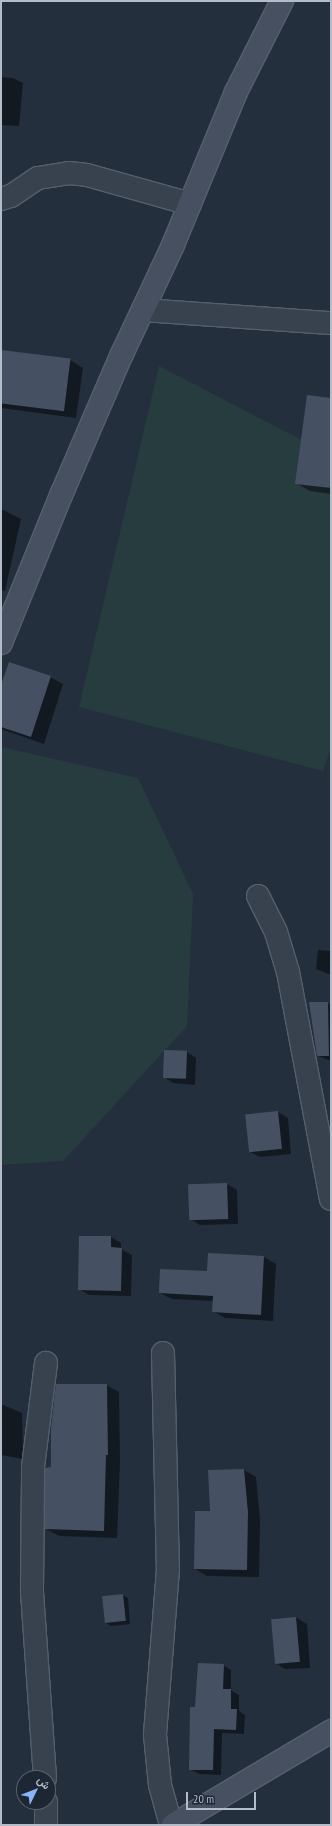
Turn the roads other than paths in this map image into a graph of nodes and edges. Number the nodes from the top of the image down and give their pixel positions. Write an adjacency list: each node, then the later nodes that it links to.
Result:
1 (282, 1): 3 (street)
2 (1, 200): 3 (street)
3 (190, 204): 4 (street)
4 (143, 310): 5 (street); 6 (street)
5 (331, 323)
6 (1, 643)
7 (258, 896): 8 (street)
8 (331, 1198)
9 (163, 1353): 15 (street)
10 (46, 1364): 12 (street)
11 (331, 1731): 15 (street)
12 (44, 1770)
13 (46, 1810): 14 (street)
14 (46, 1825)
15 (172, 1825)

